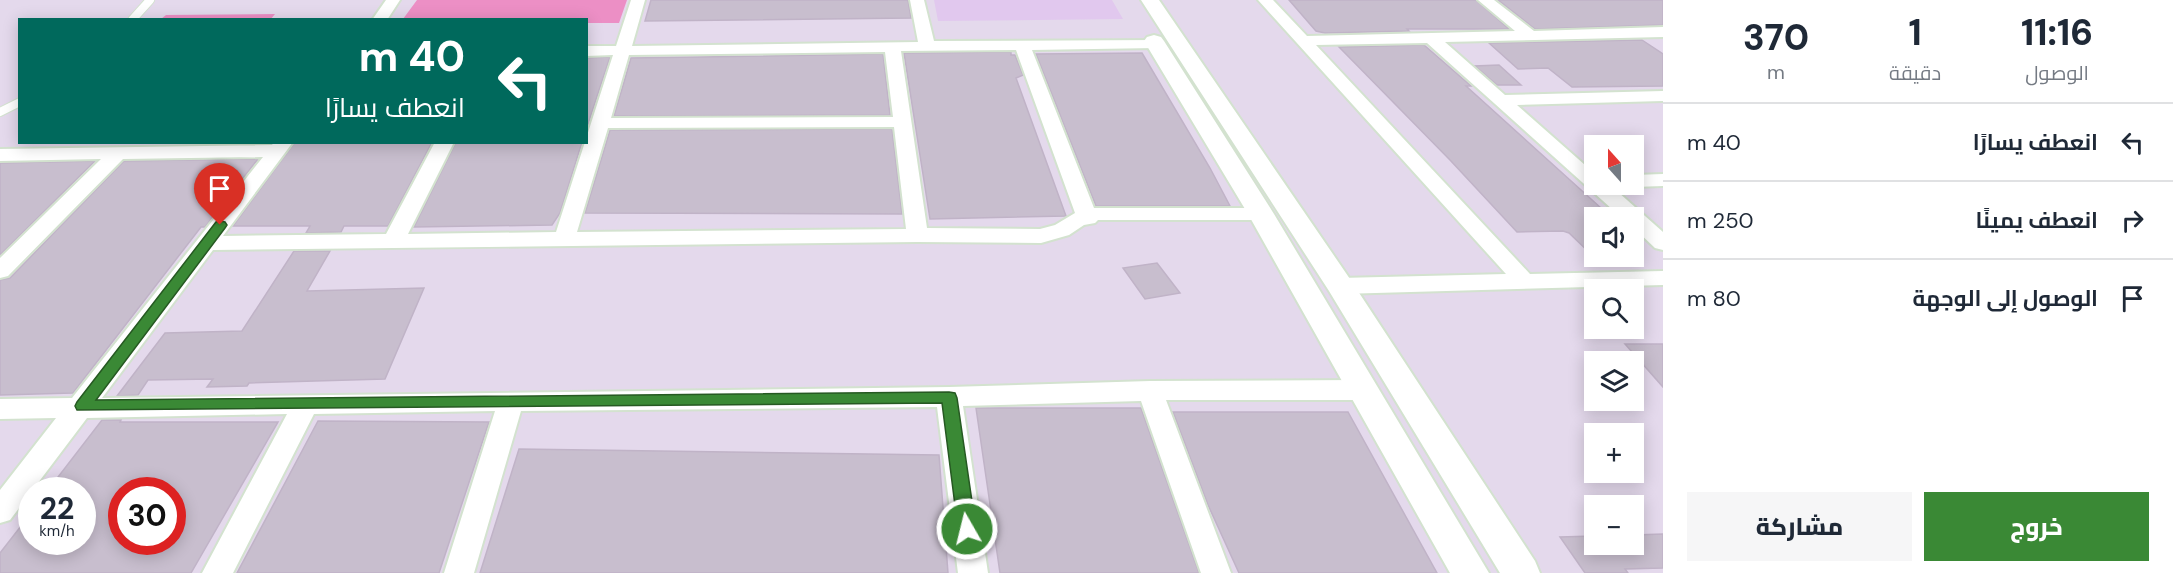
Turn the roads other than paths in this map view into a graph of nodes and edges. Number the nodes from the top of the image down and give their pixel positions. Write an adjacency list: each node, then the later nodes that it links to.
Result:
1 (150, 0): 9 (lane)
2 (393, 0): 10 (street)
3 (638, 0): 20 (street)
4 (917, 0): 16 (street)
5 (1131, 0): 18 (street)
6 (1150, 0): 18 (street)
7 (1265, 0): 14 (street)
8 (1485, 0): 12 (street)
9 (134, 18)
10 (380, 18)
11 (1663, 32): 12 (street)
12 (1530, 35): 13 (street)
13 (1430, 37): 14 (street); 22 (street)
14 (1303, 41): 44 (street)
15 (1022, 45): 16 (street); 18 (street); 36 (street)
16 (927, 47): 17 (street)
17 (893, 48): 20 (street); 25 (street)
18 (1167, 48): 35 (street); 45 (street)
19 (588, 51): 20 (street)
20 (622, 51): 26 (street)
21 (1663, 96): 22 (street)
22 (1502, 100): 31 (street)
23 (18, 103): 24 (lane)
24 (0, 112)
25 (902, 122): 26 (street); 37 (street)
26 (601, 123): 38 (street)
27 (444, 144): 39 (street)
28 (281, 147): 29 (street); 40 (street)
29 (118, 153): 30 (street); 42 (street)
30 (0, 155)
31 (1584, 173)
32 (1663, 180): 33 (street)
33 (1644, 181)
34 (1609, 195): 41 (street)
35 (1260, 214): 36 (street); 46 (street)
36 (1088, 219): 37 (street)
37 (917, 235): 38 (street)
38 (565, 238): 39 (street)
39 (393, 242): 40 (street)
40 (206, 243): 51 (street)
41 (1663, 243)
42 (0, 271)
43 (1663, 278): 44 (street)
44 (1526, 283): 45 (street)
45 (1340, 286): 59 (street)
46 (1362, 390): 47 (street); 58 (street)
47 (1150, 391): 48 (street); 57 (street)
48 (949, 398): 49 (street); 56 (street)
49 (511, 401): 50 (street); 55 (street)
50 (306, 404): 51 (street); 54 (street)
51 (82, 406): 52 (street); 53 (street)
52 (0, 409)
53 (0, 511)
54 (217, 573)
55 (459, 573)
56 (973, 573)
57 (1216, 573)
58 (1470, 573)
59 (1521, 573)

